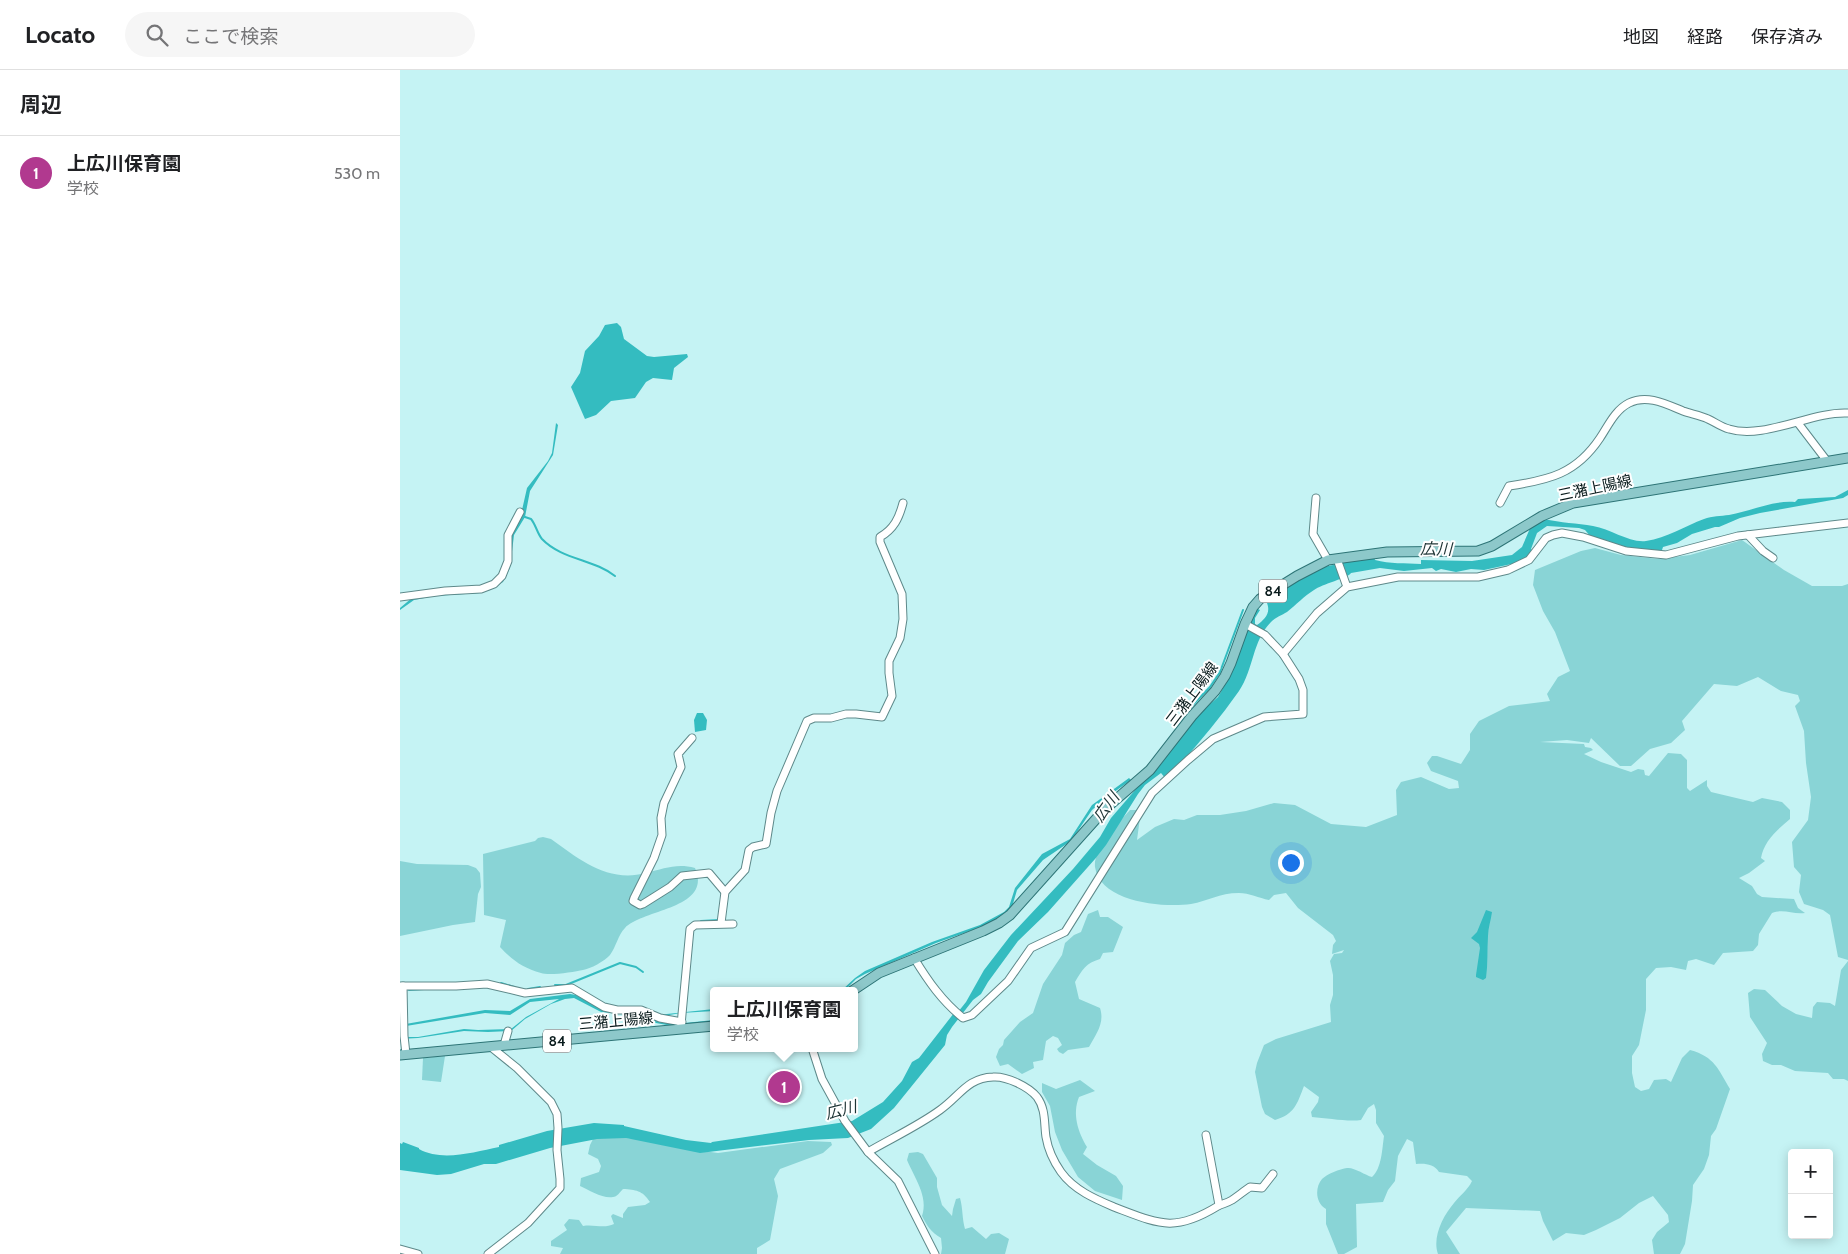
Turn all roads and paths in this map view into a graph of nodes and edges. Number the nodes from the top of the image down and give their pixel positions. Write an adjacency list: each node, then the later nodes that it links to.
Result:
1 (1848, 413): 2 (street)
2 (1798, 423): 4 (street); 7 (street)
3 (1848, 458): 4 (main road, 三潴上陽線 / 84)
4 (1826, 461): 12 (main road, 三潴上陽線 / 84)
5 (1316, 498): 12 (street)
6 (903, 503): 18 (street)
7 (1500, 503)
8 (520, 512): 14 (street)
9 (1848, 522): 10 (street)
10 (1748, 534): 11 (street); 13 (street)
11 (1774, 558)
12 (1334, 561): 13 (street); 15 (main road, 三潴上陽線 / 84)
13 (1347, 587): 16 (street)
14 (400, 597)
15 (1247, 625): 16 (street); 21 (main road, 三潴上陽線 / 84)
16 (1283, 654): 21 (street)
17 (692, 738): 18 (street)
18 (725, 892): 19 (street)
19 (721, 923): 20 (street); 24 (street)
20 (733, 924)
21 (914, 958): 23 (main road, 三潴上陽線 / 84)
22 (402, 986): 24 (street); 30 (street)
23 (858, 987)
24 (681, 1026): 25 (main road, 三潴上陽線 / 84); 27 (main road, 三潴上陽線 / 84)
25 (710, 1026)
26 (508, 1031): 27 (street)
27 (504, 1045): 28 (main road, 三潴上陽線 / 84)
28 (491, 1046): 30 (main road, 三潴上陽線 / 84); 37 (street)
29 (813, 1052): 32 (street)
30 (403, 1054)
31 (1206, 1135): 34 (street)
32 (868, 1152): 34 (street); 38 (street)
33 (1273, 1174): 34 (street)
34 (1219, 1205)
35 (400, 1249): 36 (street)
36 (418, 1254)
37 (488, 1254)
38 (935, 1254)

